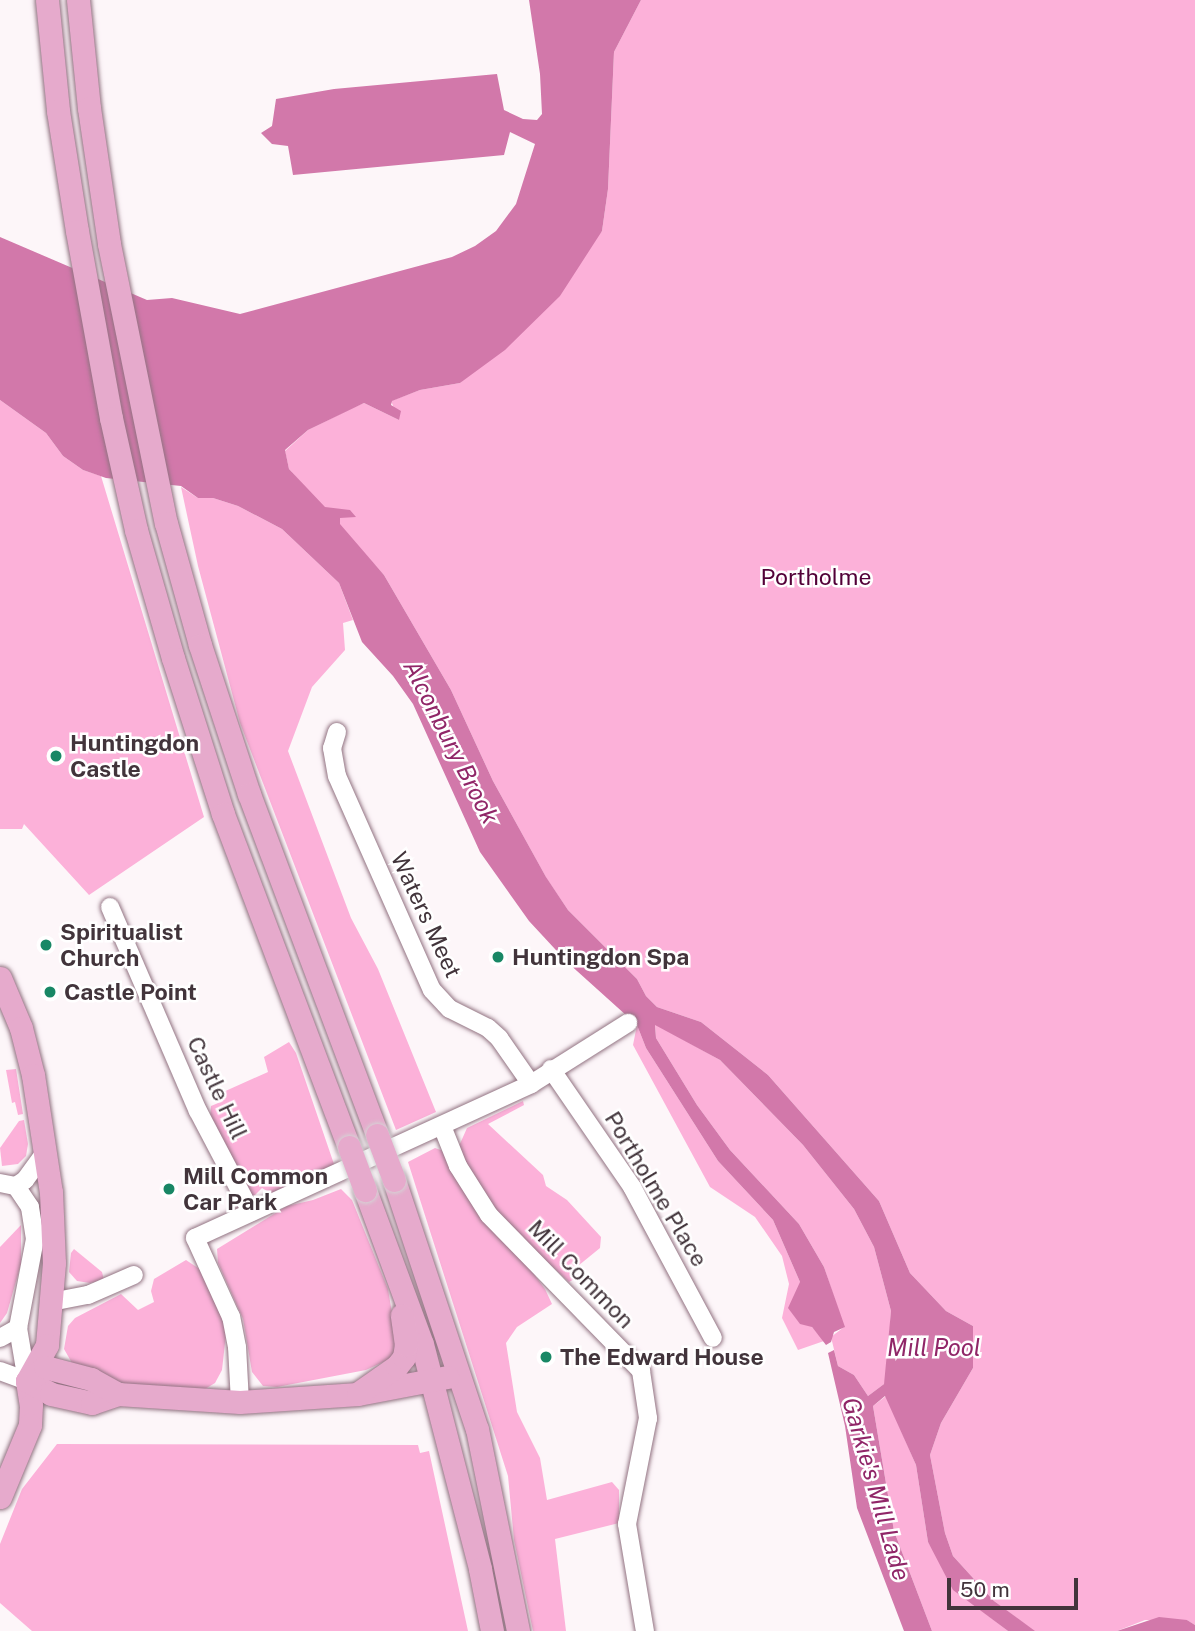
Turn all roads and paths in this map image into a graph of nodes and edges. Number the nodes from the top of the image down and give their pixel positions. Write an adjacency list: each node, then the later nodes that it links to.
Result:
1 (47, 0): 14 (main road, bridge)
2 (78, 0): 20 (main road, bridge)
3 (337, 732): 8 (street, Waters Meet)
4 (110, 907): 12 (street, Castle Hill)
5 (0, 978): 10 (main road)
6 (628, 1023): 7 (street)
7 (551, 1069): 8 (street); 18 (street, Portholme Place)
8 (531, 1084): 9 (street)
9 (442, 1126): 12 (street); 28 (street, Mill Common)
10 (45, 1152): 11 (street); 15 (main road)
11 (8, 1184): 16 (street)
12 (251, 1212): 24 (street)
13 (134, 1275): 15 (street)
14 (398, 1285): 22 (main road); 23 (main road)
15 (51, 1301): 21 (main road)
16 (18, 1328): 17 (street); 21 (street)
17 (0, 1338)
18 (713, 1338)
19 (0, 1371): 21 (street)
20 (460, 1373): 22 (main road); 27 (main road)
21 (27, 1381): 24 (main road); 25 (main road)
22 (433, 1381): 23 (main road); 26 (main road)
23 (358, 1394): 24 (main road)
24 (240, 1402)
25 (0, 1497)
26 (492, 1631)
27 (518, 1631)
28 (645, 1631)

